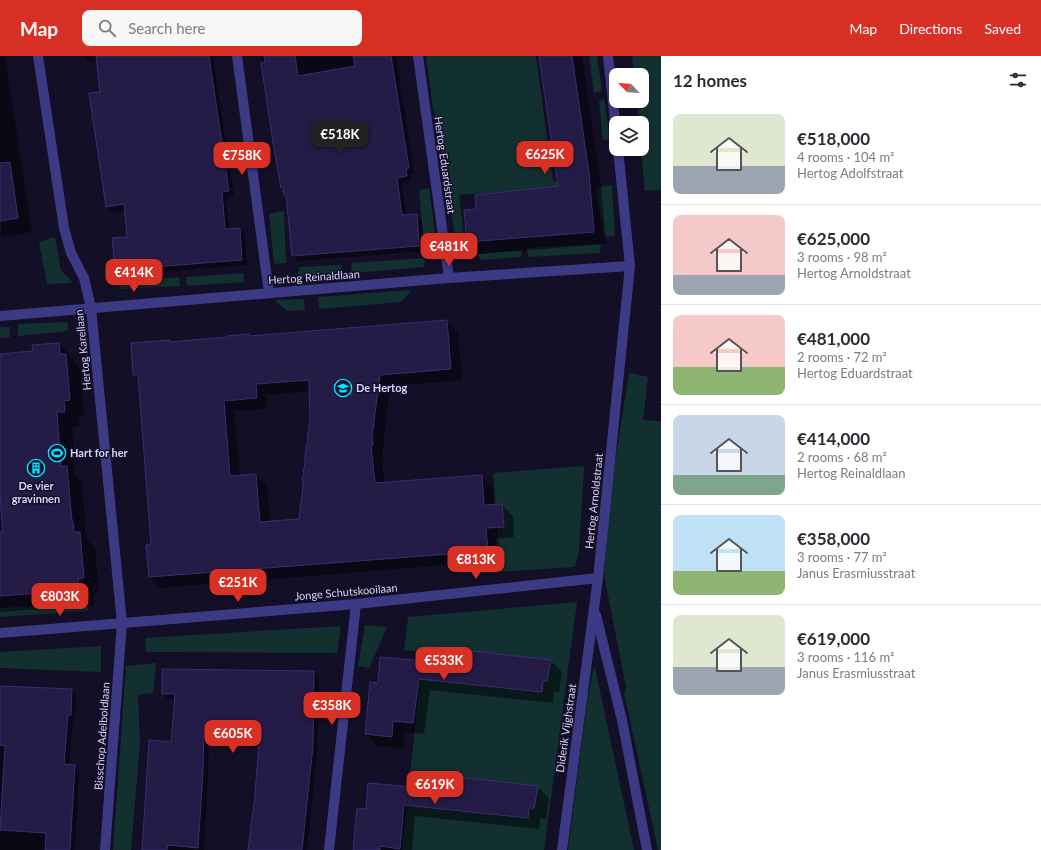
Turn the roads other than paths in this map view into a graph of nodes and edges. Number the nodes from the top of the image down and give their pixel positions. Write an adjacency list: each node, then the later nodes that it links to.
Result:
1 (38, 56): 10 (street, Hertog Karellaan)
2 (237, 56): 9 (street)
3 (418, 56): 8 (street, Hertog Eduardstraat)
4 (608, 56): 5 (street)
5 (614, 116)
6 (619, 156): 7 (street, Hertog Arnoldstraat)
7 (630, 266): 8 (street, Hertog Reinaldlaan); 12 (street, Hertog Arnoldstraat)
8 (449, 278): 9 (street, Hertog Reinaldlaan)
9 (269, 293): 10 (street, Hertog Reinaldlaan)
10 (91, 308): 11 (street, Hertog Reinaldlaan); 15 (street, Hertog Karellaan)
11 (0, 316)
12 (598, 578): 13 (street, Jonge Schutskooilaan); 14 (street, Hertog Arnoldstraat)
13 (356, 604): 15 (street, Jonge Schutskooilaan); 18 (street)
14 (594, 609): 19 (street, Diderik Vijghstraat); 20 (street, Hertog Arnoldstraat)
15 (122, 623): 16 (street, Jonge Schutskooilaan); 17 (street, Bisschop Adelboldlaan)
16 (0, 634)
17 (105, 850)
18 (329, 850)
19 (562, 850)
20 (647, 850)

